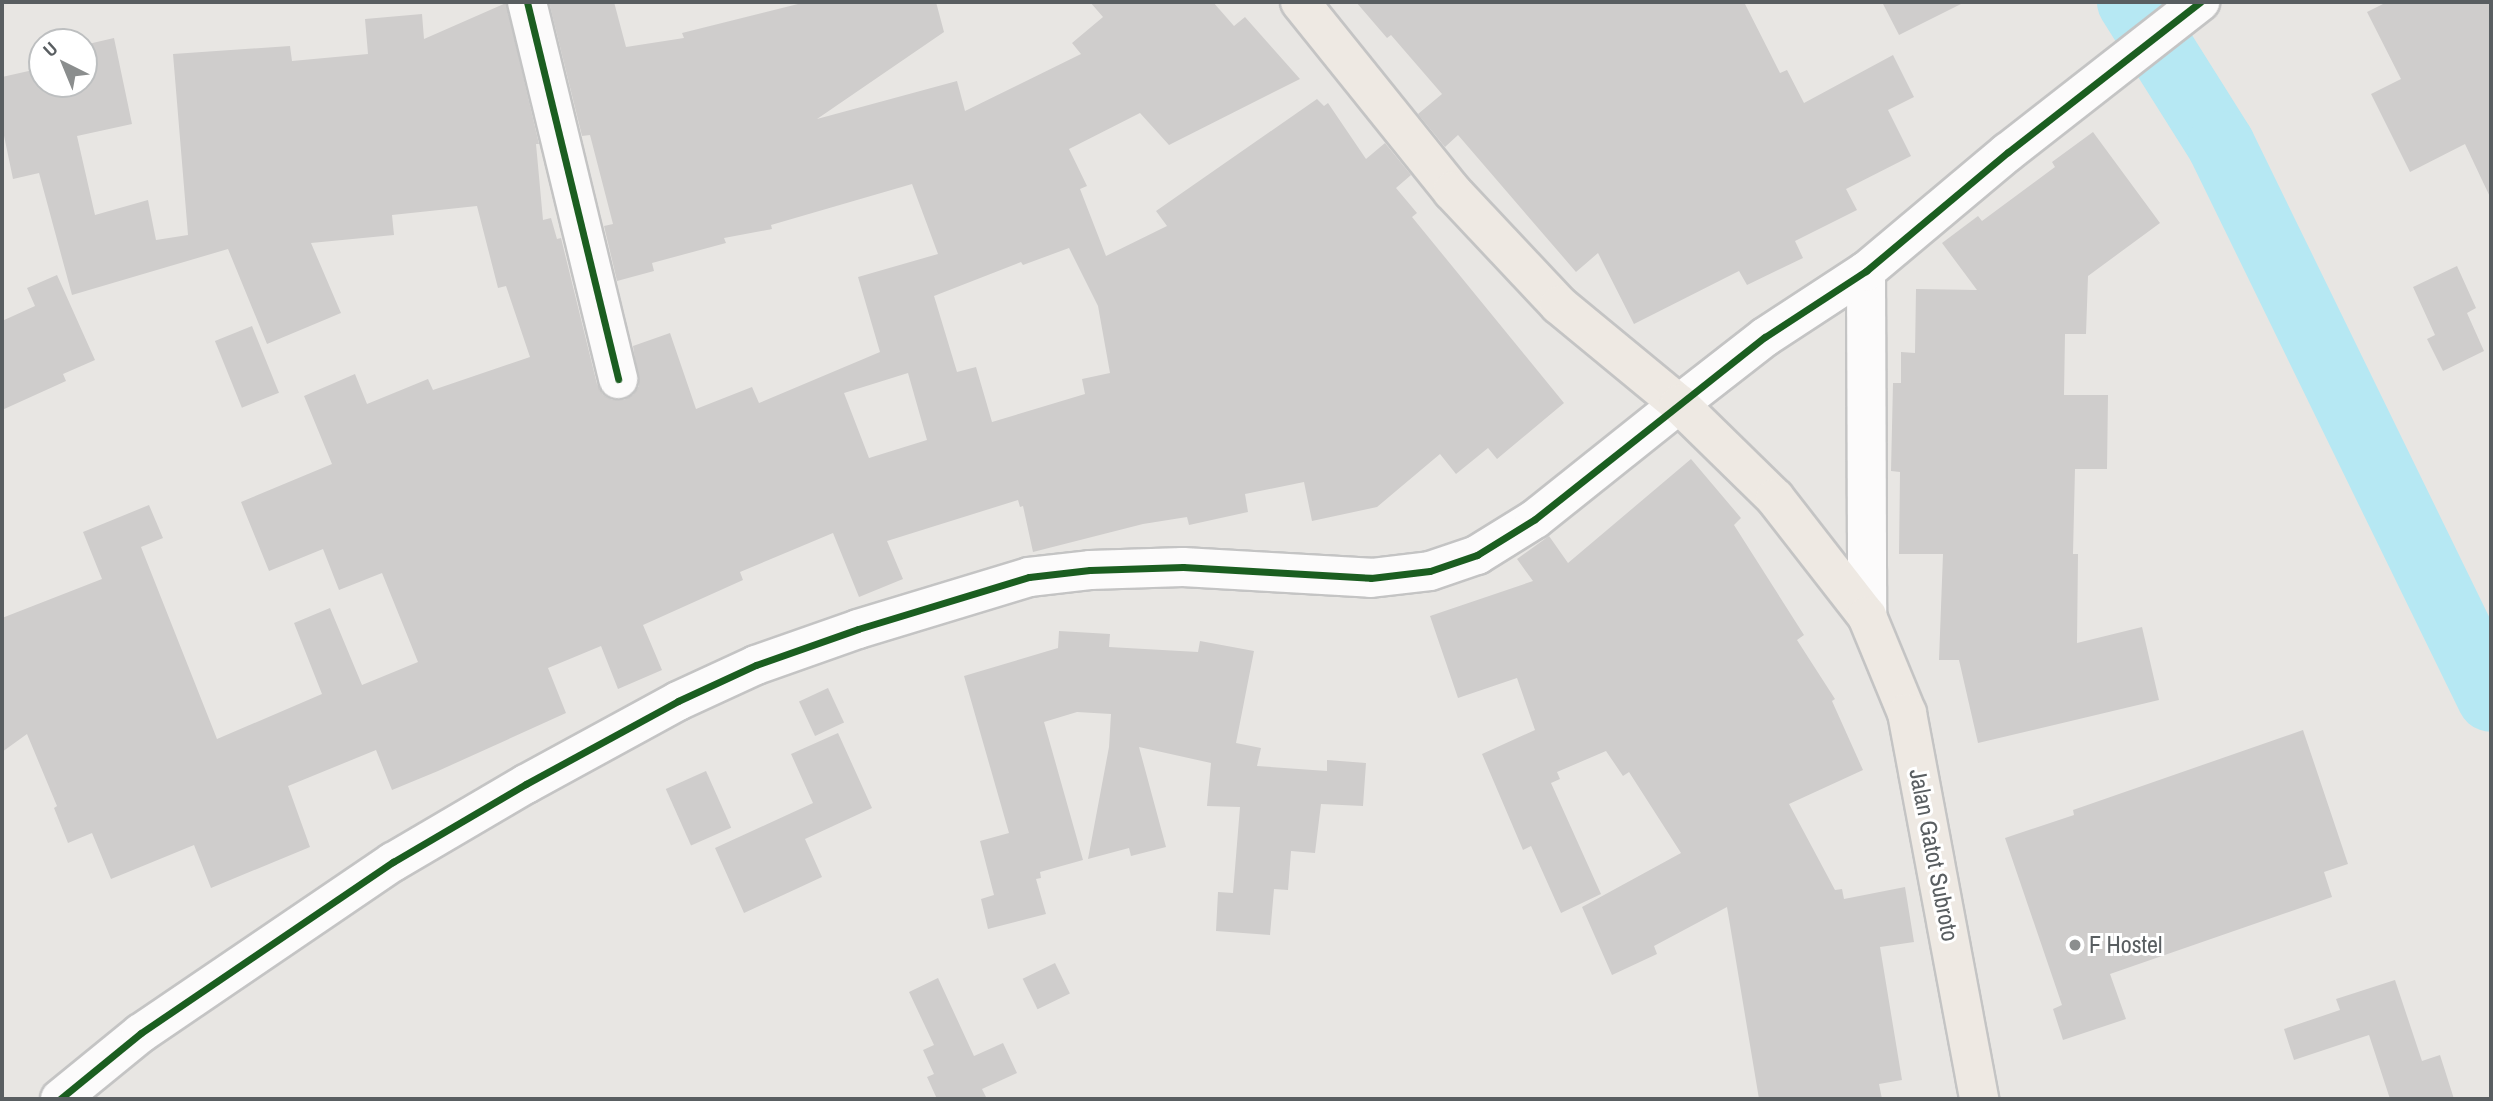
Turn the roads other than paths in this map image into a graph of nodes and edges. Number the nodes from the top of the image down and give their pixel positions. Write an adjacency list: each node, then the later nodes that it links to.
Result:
1 (527, 2): 5 (street)
2 (1300, 2): 6 (highway, Jalan Gatot Subroto)
3 (2200, 2): 4 (street)
4 (1866, 271): 6 (street); 7 (street)
5 (618, 379)
6 (1679, 404): 7 (highway, Jalan Gatot Subroto); 8 (street)
7 (1867, 616): 9 (highway, Jalan Gatot Subroto)
8 (60, 1099)
9 (1979, 1099)

